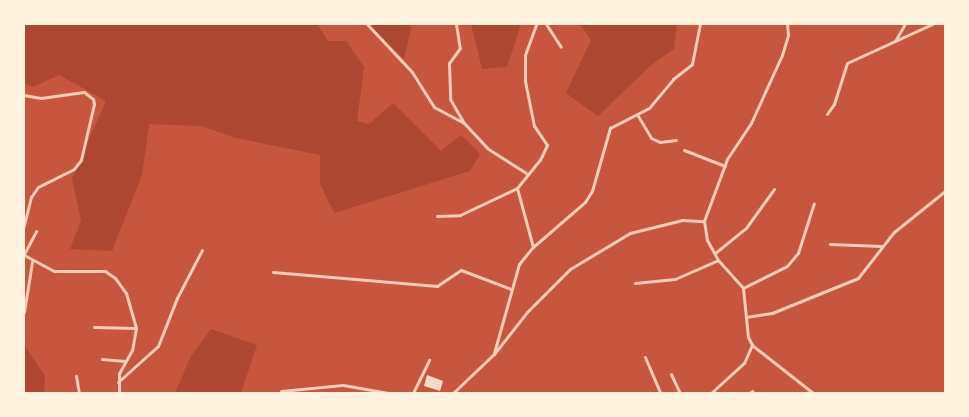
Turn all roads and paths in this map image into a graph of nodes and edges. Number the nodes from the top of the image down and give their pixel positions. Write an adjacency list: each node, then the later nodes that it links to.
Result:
1 (367, 24): 14 (street)
2 (456, 24): 14 (street)
3 (536, 24): 18 (street)
4 (546, 24): 10 (street)
5 (700, 24): 13 (street)
6 (787, 24): 17 (street)
7 (905, 24): 9 (street)
8 (932, 24): 9 (street)
9 (895, 41): 12 (street)
10 (561, 47)
11 (24, 95): 25 (street)
12 (827, 114)
13 (638, 116): 15 (street); 29 (street)
14 (464, 123): 18 (street)
15 (676, 140)
16 (684, 150): 17 (street)
17 (725, 166): 24 (street)
18 (526, 173): 19 (street)
19 (517, 188): 23 (street); 29 (street)
20 (774, 189): 31 (street)
21 (945, 191): 28 (street)
22 (814, 203): 37 (street)
23 (437, 216)
24 (704, 221): 31 (street); 44 (street)
25 (24, 226)
26 (36, 231): 32 (street)
27 (830, 244): 28 (street)
28 (882, 246): 40 (street)
29 (533, 247): 38 (street)
30 (202, 250): 51 (street)
31 (715, 253): 33 (street)
32 (24, 254): 34 (street)
33 (718, 260): 36 (street); 37 (street)
34 (32, 262): 39 (street); 42 (street)
35 (273, 272): 38 (street)
36 (636, 283)
37 (743, 288): 40 (street)
38 (511, 289): 44 (street)
39 (24, 312)
40 (746, 317): 43 (street)
41 (94, 327): 42 (street)
42 (136, 328): 48 (street)
43 (752, 345): 61 (street); 62 (street)
44 (494, 354): 58 (street)
45 (645, 357): 59 (street)
46 (102, 359): 48 (street)
47 (429, 360): 57 (street)
48 (126, 361): 51 (street)
49 (671, 374): 60 (street)
50 (76, 376): 54 (street)
51 (118, 382): 55 (street)
52 (281, 391): 53 (street)
53 (288, 391): 56 (street)
54 (79, 393)
55 (119, 393)
56 (388, 393)
57 (413, 393)
58 (453, 393)
59 (660, 393)
60 (680, 393)
61 (712, 393)
62 (813, 393)

